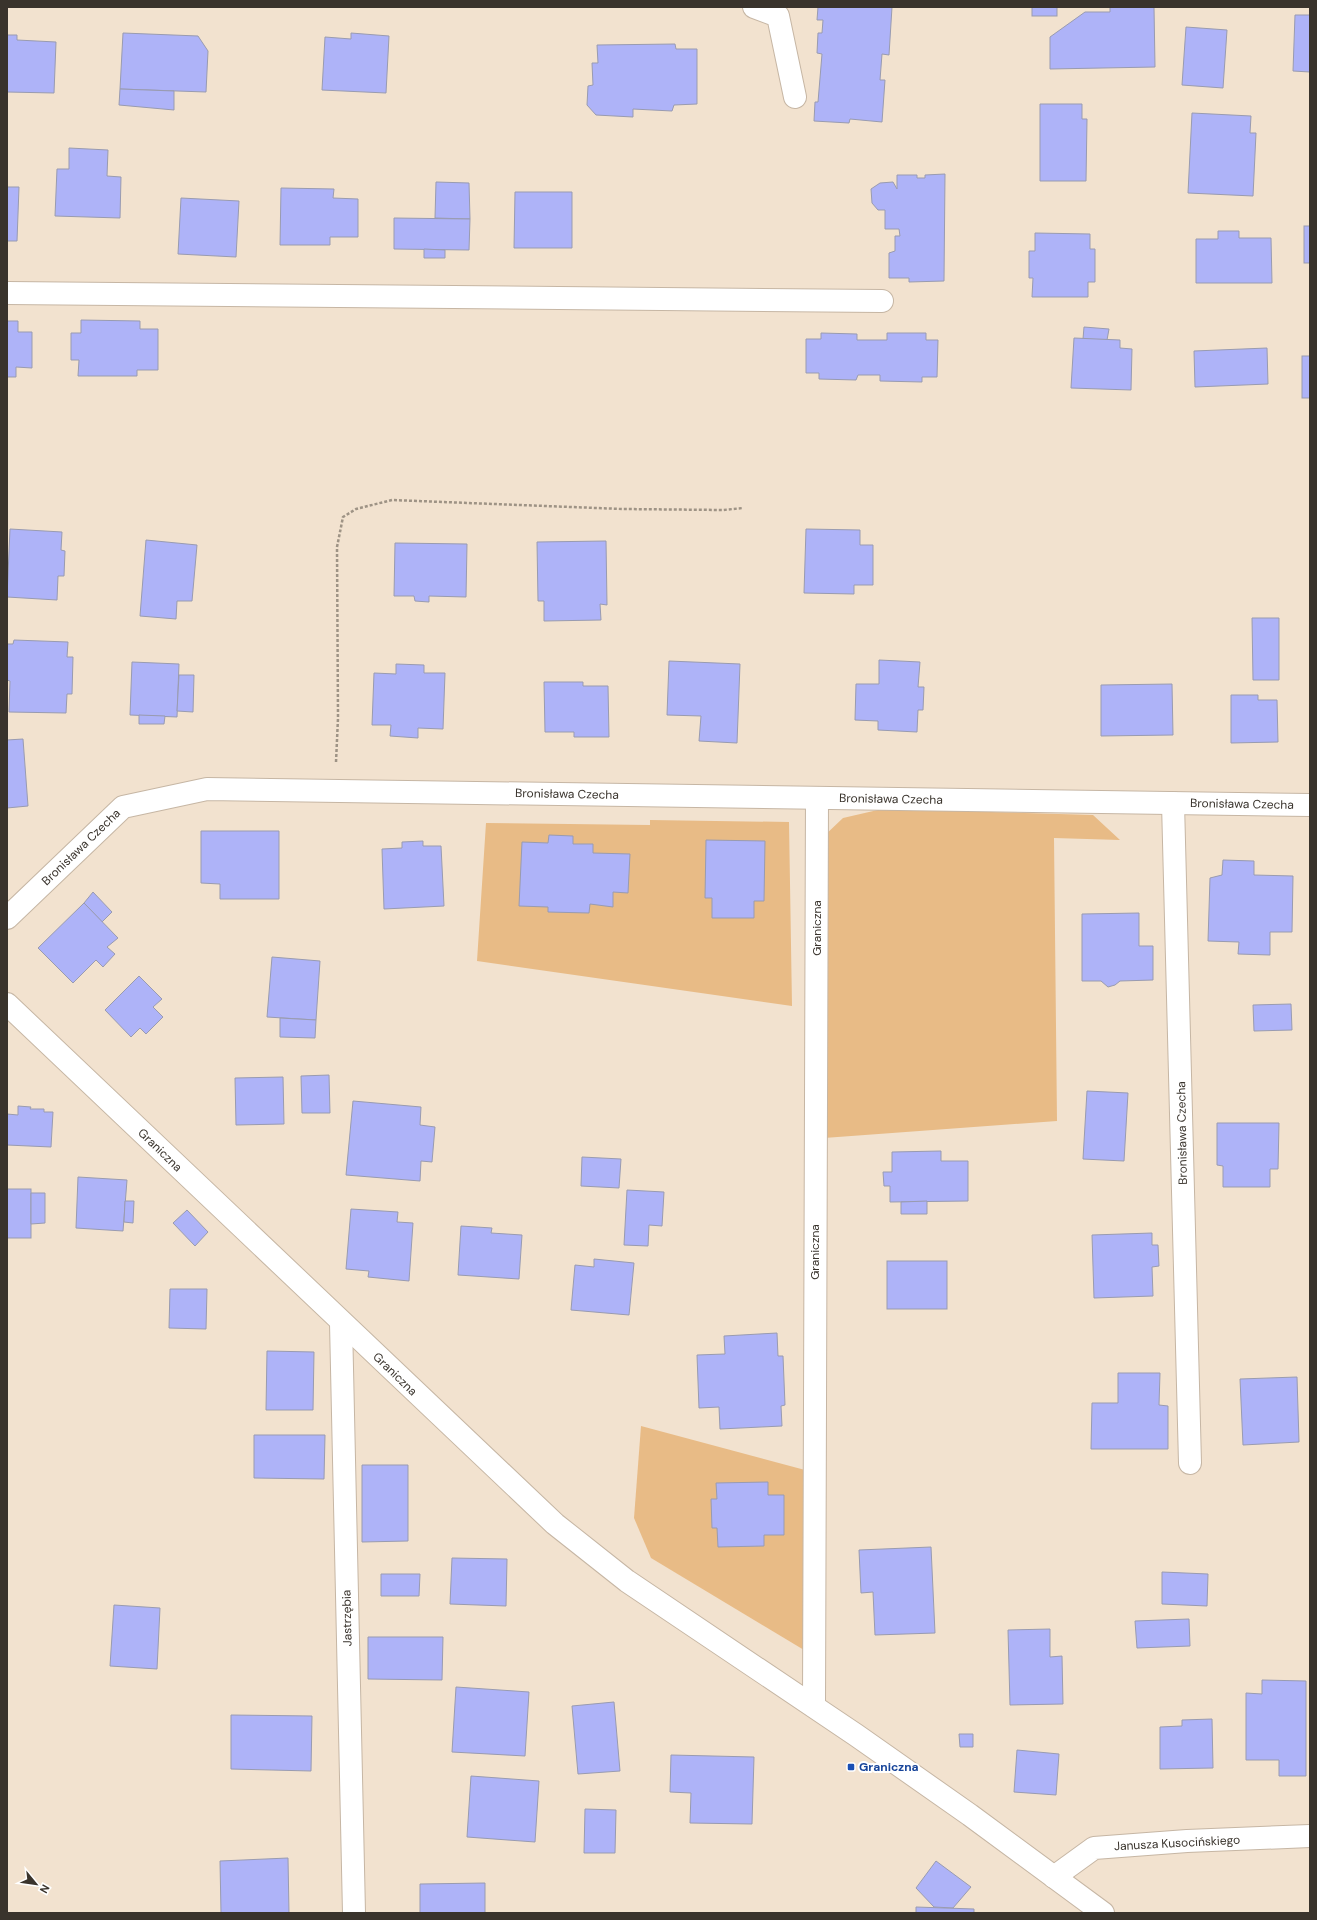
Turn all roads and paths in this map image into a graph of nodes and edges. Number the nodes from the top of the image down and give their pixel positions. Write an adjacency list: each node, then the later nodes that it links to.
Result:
1 (754, 7): 2 (street)
2 (795, 97)
3 (7, 293): 4 (street)
4 (882, 301)
5 (743, 508): 6 (path)
6 (334, 791): 7 (street, Bronisława Czecha); 10 (street, Bronisława Czecha)
7 (817, 798): 8 (street, Bronisława Czecha); 14 (street, Graniczna)
8 (1173, 803): 9 (street, Bronisława Czecha); 13 (street, Bronisława Czecha)
9 (1310, 805)
10 (7, 918)
11 (7, 1004): 12 (street, Graniczna)
12 (341, 1323): 14 (street, Graniczna); 17 (street, Jastrzębia)
13 (1190, 1463)
14 (814, 1706): 16 (street, Graniczna)
15 (1310, 1836): 16 (street, Janusza Kusocińskiego)
16 (1054, 1877): 18 (street, Graniczna)
17 (354, 1913)
18 (1103, 1913)

